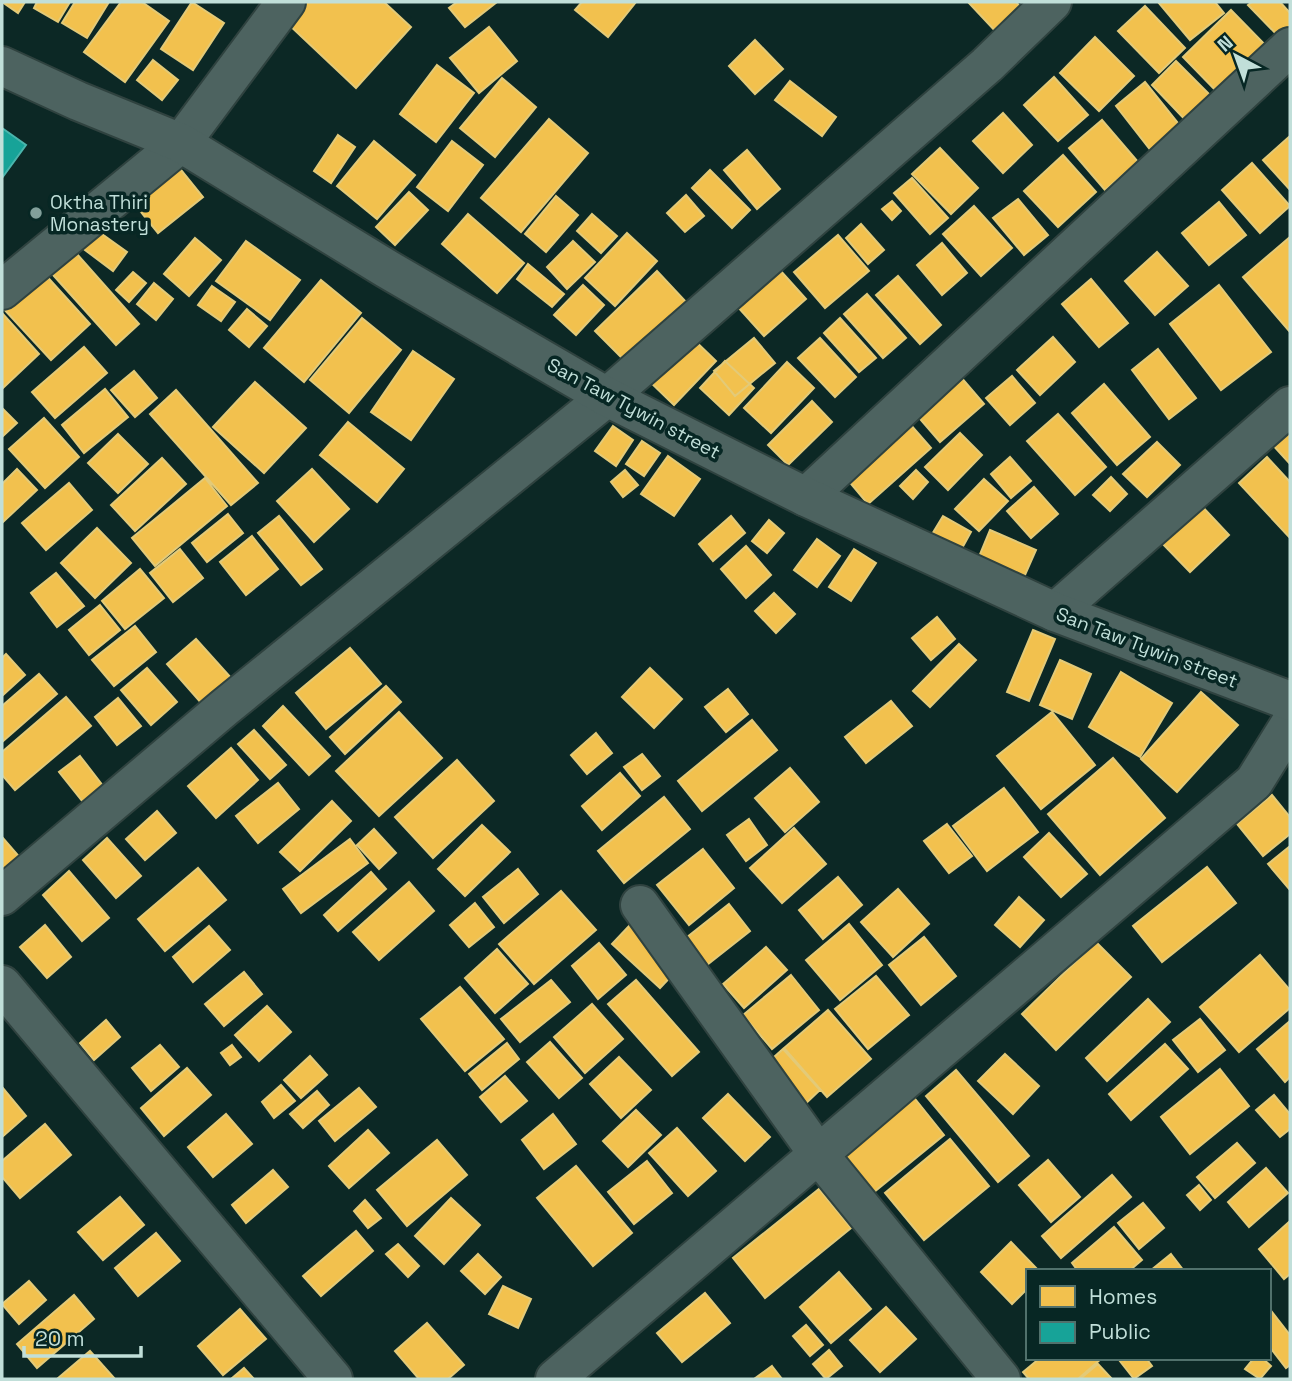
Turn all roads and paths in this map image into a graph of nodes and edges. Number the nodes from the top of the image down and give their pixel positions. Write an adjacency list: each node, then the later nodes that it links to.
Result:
1 (286, 2): 5 (street)
2 (1052, 2): 7 (street)
3 (1290, 47): 9 (street)
4 (2, 66): 5 (street, San Taw Tywin street)
5 (181, 143): 6 (street); 7 (street, San Taw Tywin street)
6 (2, 290)
7 (607, 397): 9 (street, San Taw Tywin street); 13 (street)
8 (1290, 406): 10 (street)
9 (806, 497): 10 (street, San Taw Tywin street)
10 (1055, 612): 11 (street, San Taw Tywin street)
11 (1290, 701)
12 (1290, 724): 16 (street)
13 (2, 896)
14 (640, 905): 16 (street)
15 (2, 985): 17 (street)
16 (819, 1155): 18 (street); 19 (street)
17 (333, 1379)
18 (555, 1379)
19 (1001, 1379)

